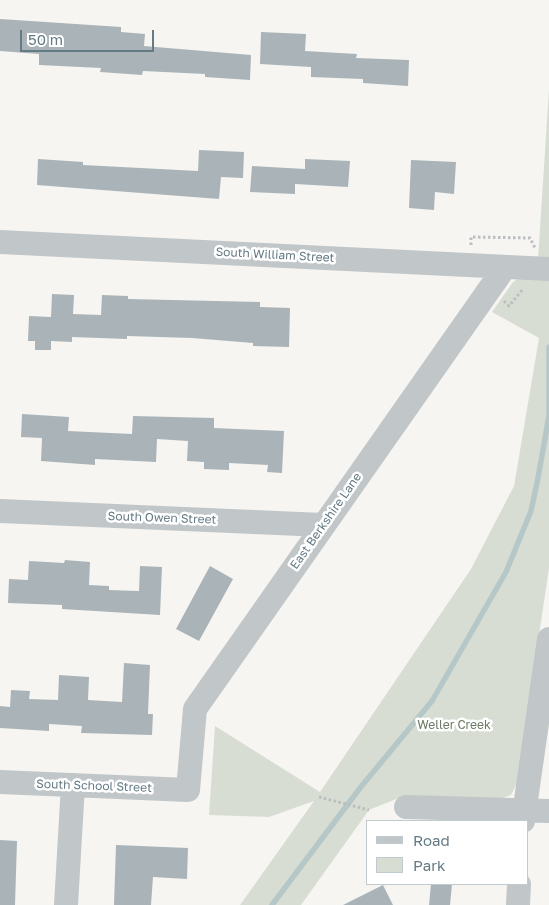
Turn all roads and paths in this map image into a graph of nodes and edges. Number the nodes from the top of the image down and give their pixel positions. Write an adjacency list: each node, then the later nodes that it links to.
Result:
1 (0, 242): 3 (street, South William Street)
2 (471, 246): 4 (path)
3 (506, 267): 4 (street, South William Street); 7 (street, East Berkshire Lane)
4 (541, 267): 5 (path)
5 (501, 300)
6 (0, 511): 7 (street, South Owen Street)
7 (323, 525): 11 (street, East Berkshire Lane)
8 (549, 639): 16 (street)
9 (0, 782): 10 (street, South School Street)
10 (73, 785): 11 (street, South School Street); 18 (street)
11 (188, 790)
12 (319, 797): 14 (path)
13 (406, 807): 16 (street)
14 (369, 810)
15 (549, 811): 16 (street)
16 (523, 816)
17 (519, 885): 19 (street)
18 (66, 905)
19 (518, 905)

